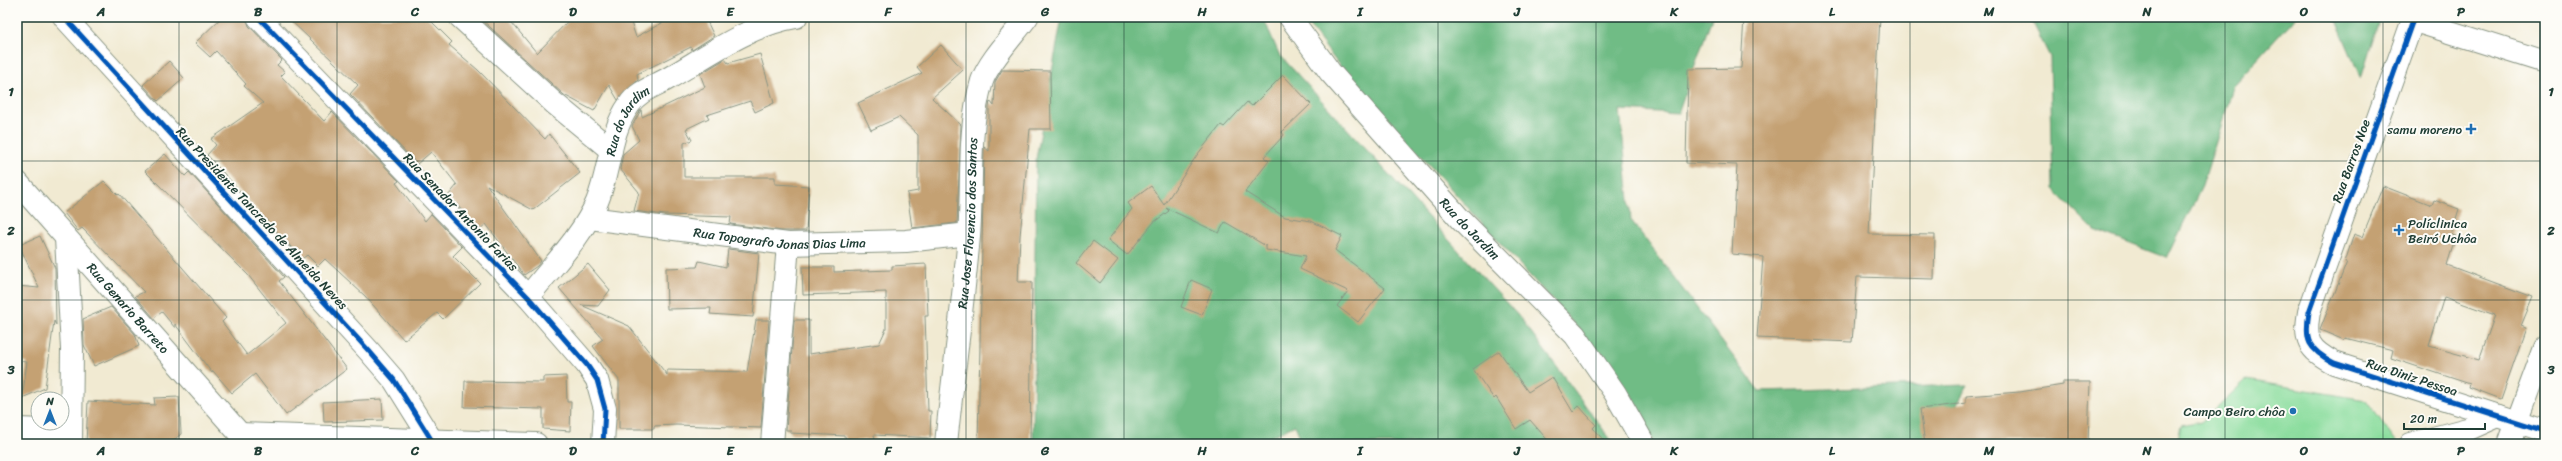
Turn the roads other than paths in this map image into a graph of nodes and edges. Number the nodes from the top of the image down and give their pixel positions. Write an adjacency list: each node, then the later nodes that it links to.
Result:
1 (64, 17): 23 (street, Rua Presidente Tancredo de Almeida Neves)
2 (258, 17): 15 (street, Rua Senador Antonio Farias)
3 (460, 17): 9 (street)
4 (796, 17): 9 (street, Rua do Jardim)
5 (1028, 17): 12 (street, Rua Jose Florencio dos Santos)
6 (1290, 17): 28 (street, Rua do Jardim)
7 (2413, 19): 8 (street); 16 (street, Rua Barros Noe)
8 (2545, 62)
9 (611, 150): 11 (street, Rua do Jardim)
10 (17, 182): 13 (street, Rua Genario Barreto)
11 (590, 218): 14 (street, Rua Topografo Jonas Dias Lima); 15 (street, Rua do Jardim)
12 (969, 234): 14 (street, Rua Topografo Jonas Dias Lima); 27 (street, Rua Jose Florencio dos Santos)
13 (66, 238): 21 (street); 22 (street, Rua Genario Barreto)
14 (788, 244): 26 (street)
15 (528, 297): 25 (street, Rua Senador Antonio Farias)
16 (2309, 312): 18 (street, Rua Diniz Pessoa)
17 (2545, 347): 18 (street)
18 (2508, 419): 20 (street, Rua Diniz Pessoa); 29 (street); 30 (street)
19 (17, 429): 21 (street)
20 (2545, 431)
21 (71, 438)
22 (240, 439): 23 (street)
23 (434, 443): 24 (street)
24 (536, 444)
25 (603, 444)
26 (772, 444)
27 (946, 444)
28 (1644, 444)
29 (2411, 444)
30 (2509, 444)

